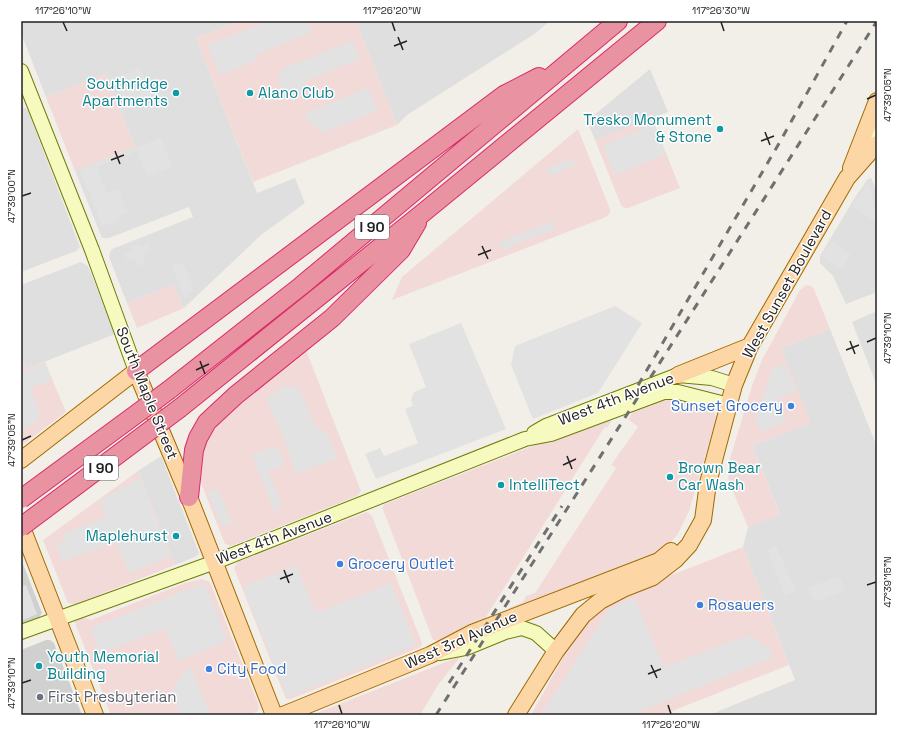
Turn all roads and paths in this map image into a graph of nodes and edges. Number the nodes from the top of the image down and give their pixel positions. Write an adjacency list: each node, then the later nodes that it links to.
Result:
1 (618, 21): 3 (highway, I 90)
2 (657, 21): 9 (highway, I 90)
3 (572, 60): 11 (highway); 19 (highway, I 90, bridge)
4 (21, 71): 11 (street, South Maple Street)
5 (877, 101): 8 (main road)
6 (877, 130): 8 (street)
7 (877, 144): 8 (main road, West Sunset Boulevard)
8 (847, 178): 10 (main road, West Sunset Boulevard)
9 (424, 212): 18 (highway); 20 (highway, I 90, bridge)
10 (750, 346): 12 (main road); 13 (main road, West Sunset Boulevard)
11 (136, 371): 16 (main road); 18 (main road, South Maple Street)
12 (678, 375): 13 (street, West 4th Avenue); 15 (street, West 4th Avenue)
13 (734, 384): 14 (main road, West Sunset Boulevard)
14 (729, 406): 15 (street, West 4th Avenue); 17 (main road, West Sunset Boulevard)
15 (525, 439): 23 (street, West 4th Avenue)
16 (21, 460)
17 (708, 483): 24 (main road, West Sunset Boulevard); 27 (main road, West Sunset Boulevard)
18 (189, 496): 23 (main road, South Maple Street)
19 (21, 499)
20 (55, 503): 21 (highway, I 90, bridge); 22 (highway, bridge)
21 (21, 526): 25 (main road)
22 (21, 533)
23 (215, 562): 25 (street, West 4th Avenue); 30 (main road, South Maple Street)
24 (640, 568): 28 (main road, West 3rd Avenue)
25 (58, 618): 26 (street, West 4th Avenue); 29 (main road)
26 (21, 632)
27 (556, 651): 28 (street); 32 (main road, West Sunset Boulevard)
28 (430, 655): 31 (main road, West 3rd Avenue)
29 (94, 715)
30 (274, 715)
31 (283, 715)
32 (516, 715)

